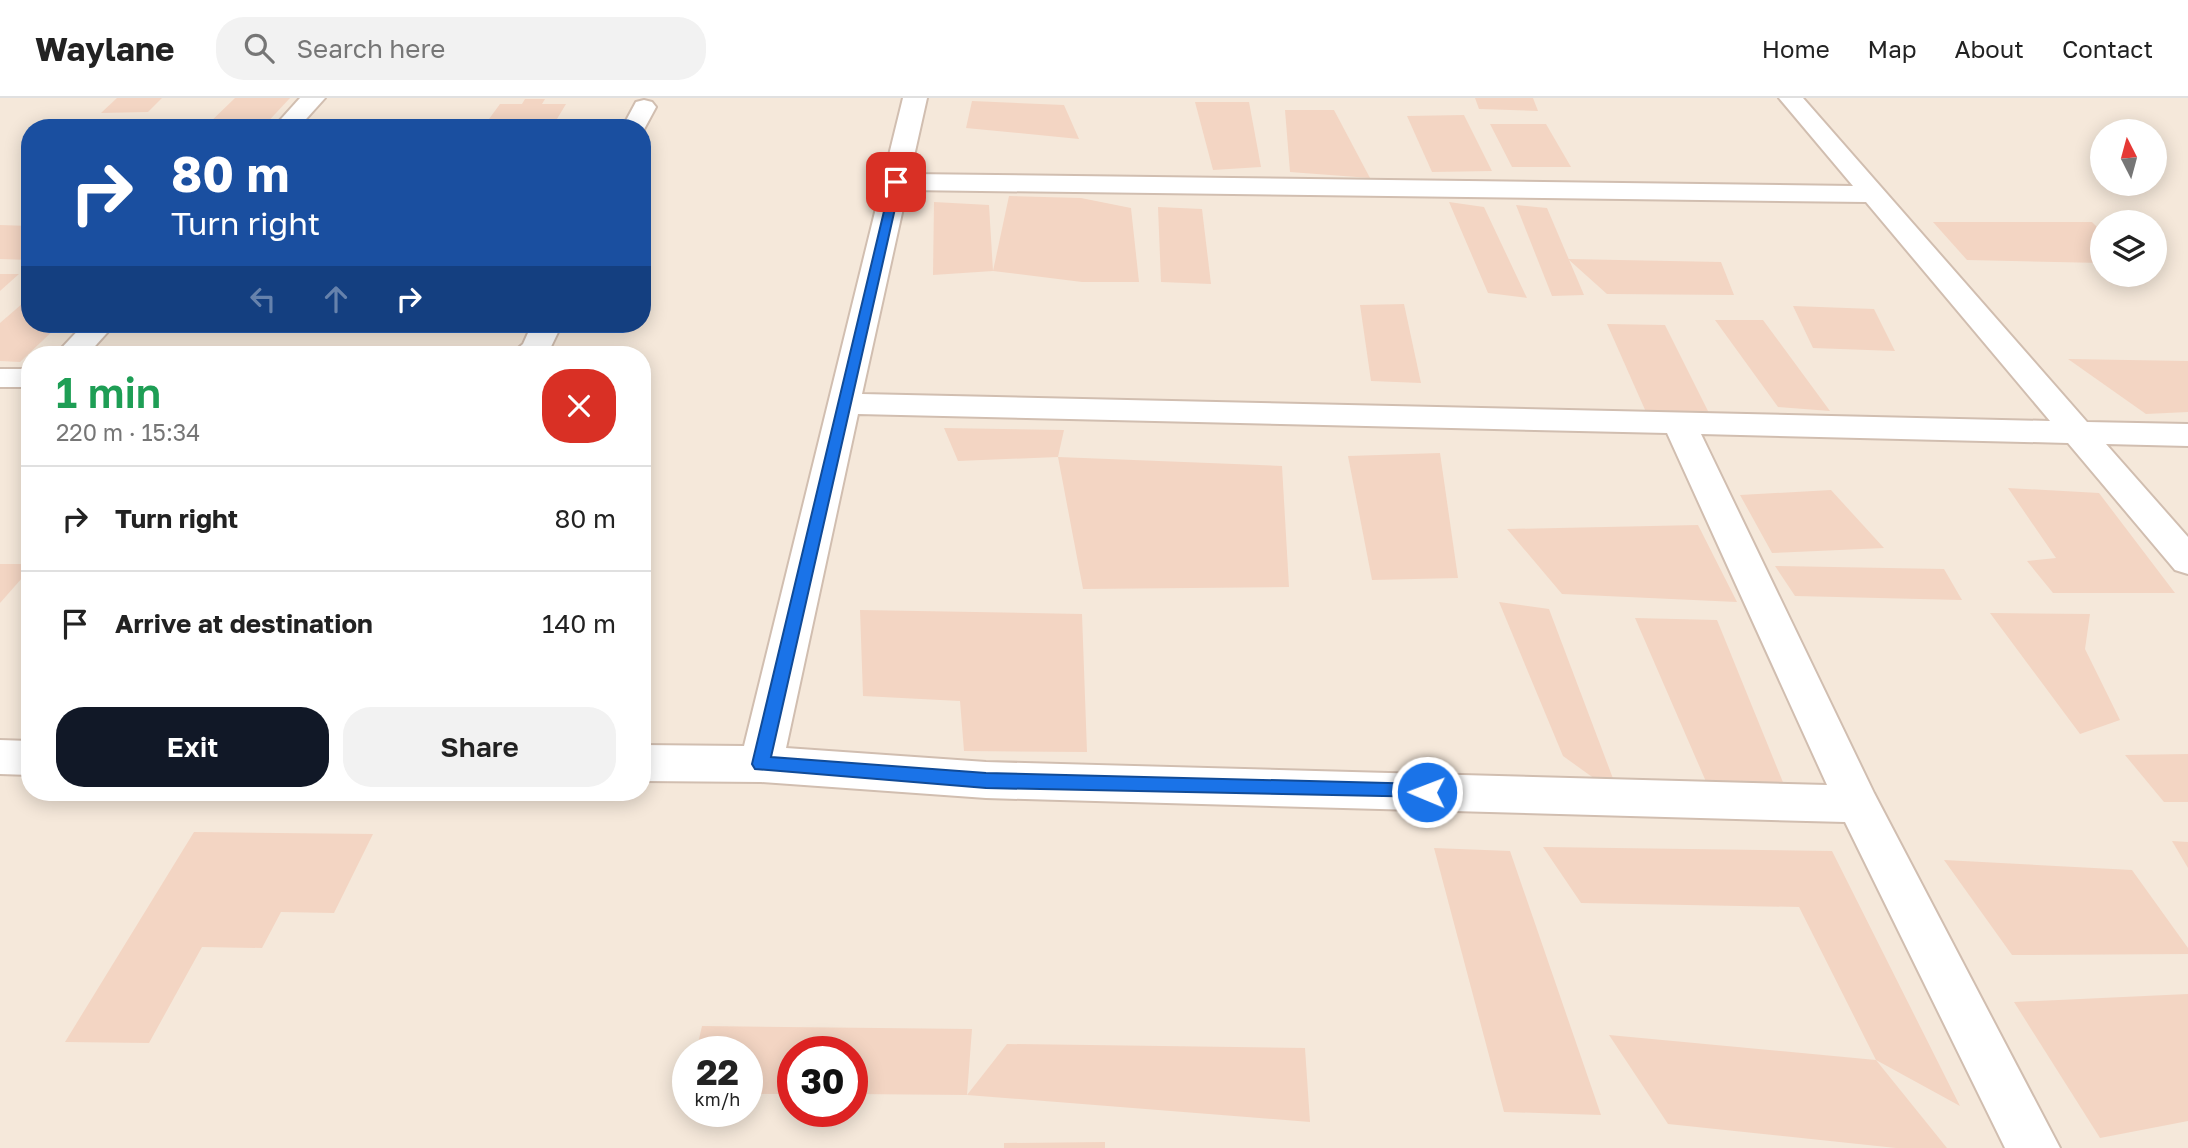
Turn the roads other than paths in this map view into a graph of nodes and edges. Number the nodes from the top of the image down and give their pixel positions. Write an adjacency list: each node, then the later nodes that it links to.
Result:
1 (313, 98): 4 (street)
2 (915, 98): 5 (street)
3 (1791, 98): 6 (street)
4 (293, 119)
5 (896, 182): 6 (street); 11 (street)
6 (1874, 194): 13 (street)
7 (91, 333): 8 (street)
8 (79, 346)
9 (0, 378): 10 (street)
10 (21, 378)
11 (845, 404): 12 (street); 19 (street)
12 (1679, 423): 13 (street); 20 (street)
13 (2078, 433): 14 (street); 15 (street)
14 (2188, 435)
15 (2188, 561)
16 (0, 757): 17 (street)
17 (21, 758)
18 (651, 763): 19 (street)
19 (761, 764): 20 (street)
20 (1858, 804): 21 (street)
21 (2033, 1148)

